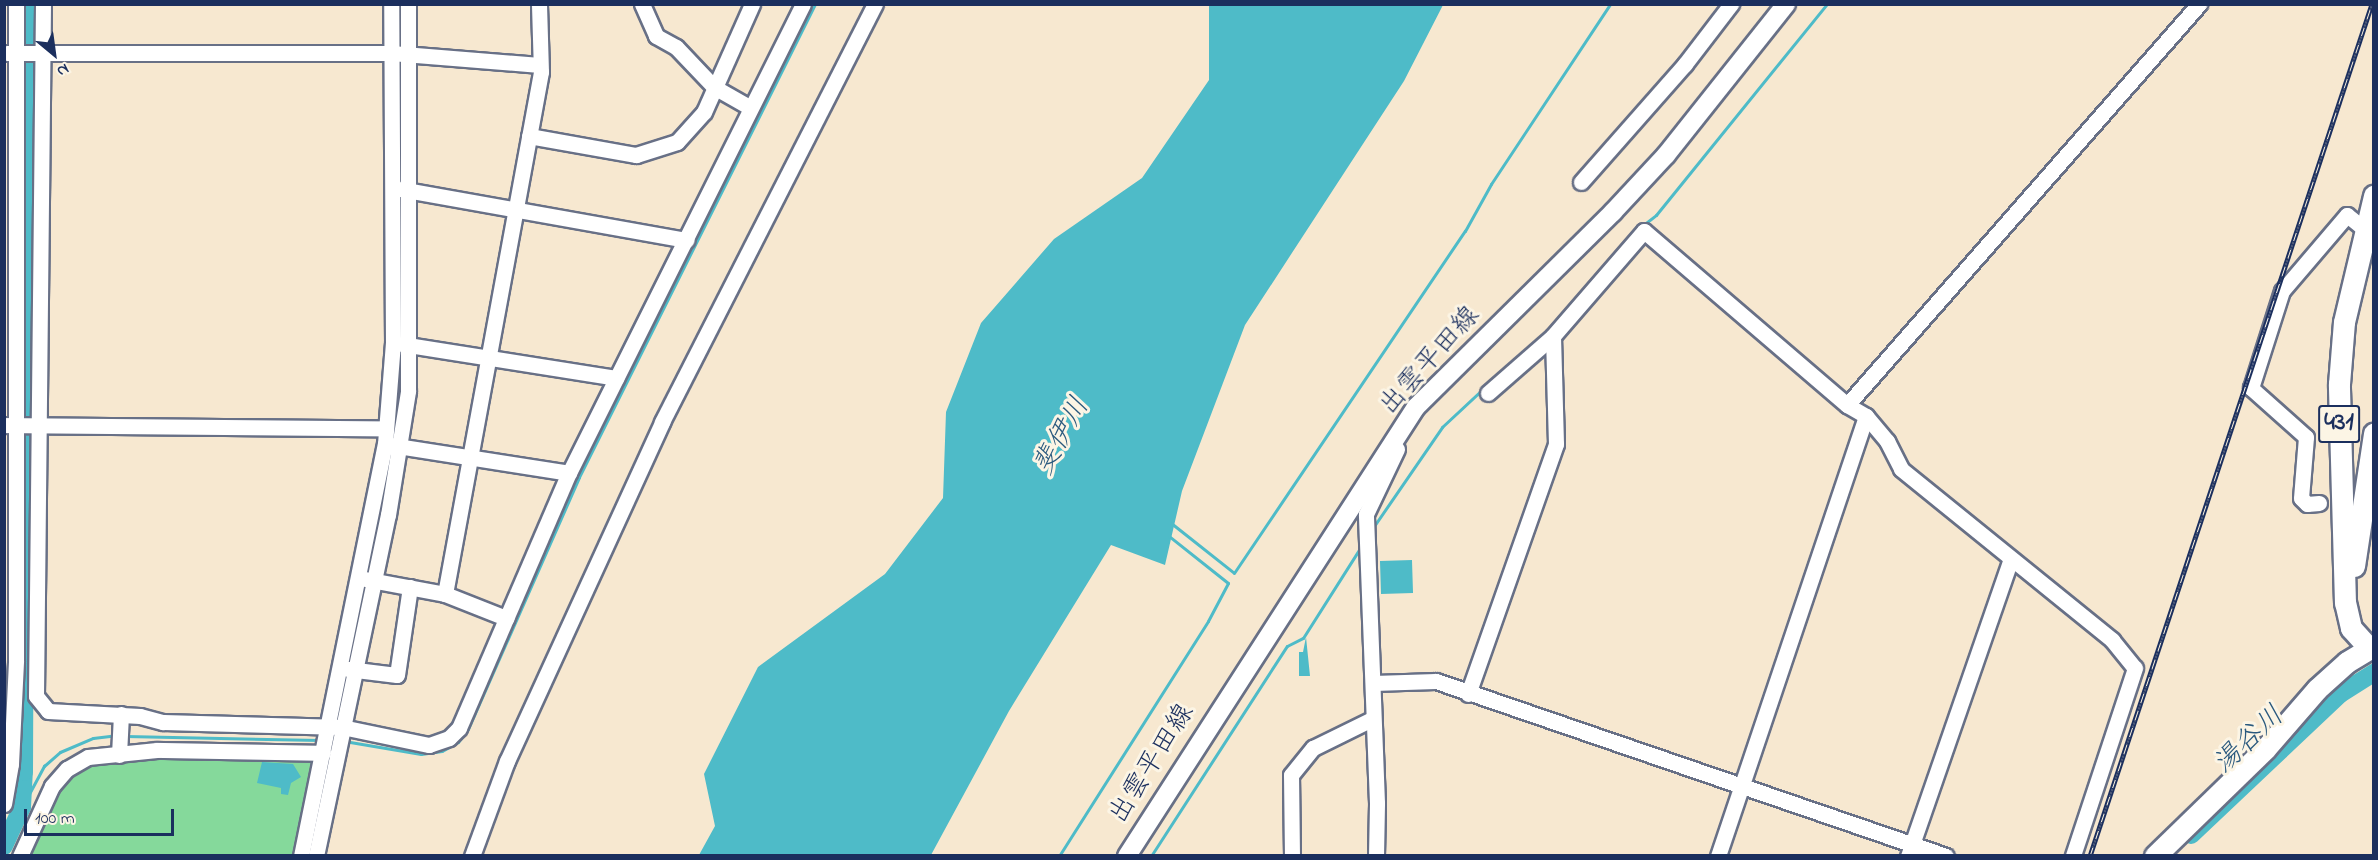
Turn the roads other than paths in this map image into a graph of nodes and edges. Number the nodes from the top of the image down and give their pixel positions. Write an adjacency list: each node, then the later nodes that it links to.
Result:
1 (16, 4): 14 (street)
2 (43, 4): 13 (street)
3 (391, 4): 15 (street)
4 (408, 4): 16 (street)
5 (539, 4): 17 (street)
6 (642, 4): 18 (street)
7 (752, 4): 18 (street)
8 (803, 4): 19 (street)
9 (875, 4): 68 (street)
10 (1731, 4): 21 (street)
11 (1786, 4): 35 (main road, 出雲平田線)
12 (2199, 4): 34 (street)
13 (38, 51): 14 (street); 15 (street); 38 (street)
14 (10, 53): 26 (street)
15 (391, 53): 16 (street); 22 (street)
16 (409, 55): 17 (street); 22 (street)
17 (540, 65): 20 (street)
18 (714, 87): 19 (street); 20 (street)
19 (749, 107): 27 (street)
20 (529, 136): 24 (street)
21 (1581, 182)
22 (401, 189): 24 (street); 29 (street); 30 (street)
23 (2373, 196): 25 (highway, 431)
24 (514, 208): 27 (street); 31 (street)
25 (2363, 228): 45 (street); 52 (highway, 431)
26 (11, 238): 37 (street)
27 (687, 240): 32 (street)
28 (1553, 336): 33 (street); 34 (street); 55 (street)
29 (393, 342): 30 (street); 39 (street)
30 (411, 345): 31 (street); 42 (street)
31 (488, 358): 32 (street); 43 (street)
32 (616, 378): 44 (street)
33 (1488, 393)
34 (1847, 405): 36 (street)
35 (1416, 407): 54 (street); 69 (main road, 出雲平田線)
36 (1866, 416): 46 (street); 61 (street)
37 (9, 425): 38 (street); 62 (street)
38 (35, 425): 39 (street); 56 (street)
39 (386, 428): 41 (street)
40 (2373, 433): 52 (highway, 431)
41 (385, 444): 42 (street); 47 (street)
42 (401, 447): 43 (street); 48 (street)
43 (470, 458): 44 (street); 50 (street)
44 (569, 473): 51 (street)
45 (2319, 503)
46 (2011, 559): 64 (street); 74 (street)
47 (358, 577): 48 (street); 53 (street)
48 (375, 580): 49 (street); 53 (street)
49 (410, 587): 50 (street); 53 (street)
50 (445, 594): 51 (street)
51 (506, 618): 58 (street)
52 (2371, 647): 75 (highway)
53 (348, 669): 58 (street)
54 (1373, 683): 55 (street); 57 (street)
55 (1468, 694): 61 (street)
56 (121, 718): 58 (street); 59 (street)
57 (1372, 719): 70 (street); 71 (street)
58 (335, 726): 60 (street); 63 (street)
59 (120, 753): 60 (street); 65 (street)
60 (323, 753): 63 (street)
61 (1742, 787): 64 (street); 72 (street)
62 (4, 804)
63 (314, 826): 66 (street); 67 (street)
64 (1910, 850): 73 (street)
65 (20, 855)
66 (301, 855)
67 (315, 855)
68 (472, 855)
69 (1127, 855)
70 (1292, 855)
71 (1376, 855)
72 (1718, 855)
73 (1946, 855)
74 (2073, 855)
75 (2155, 855)

